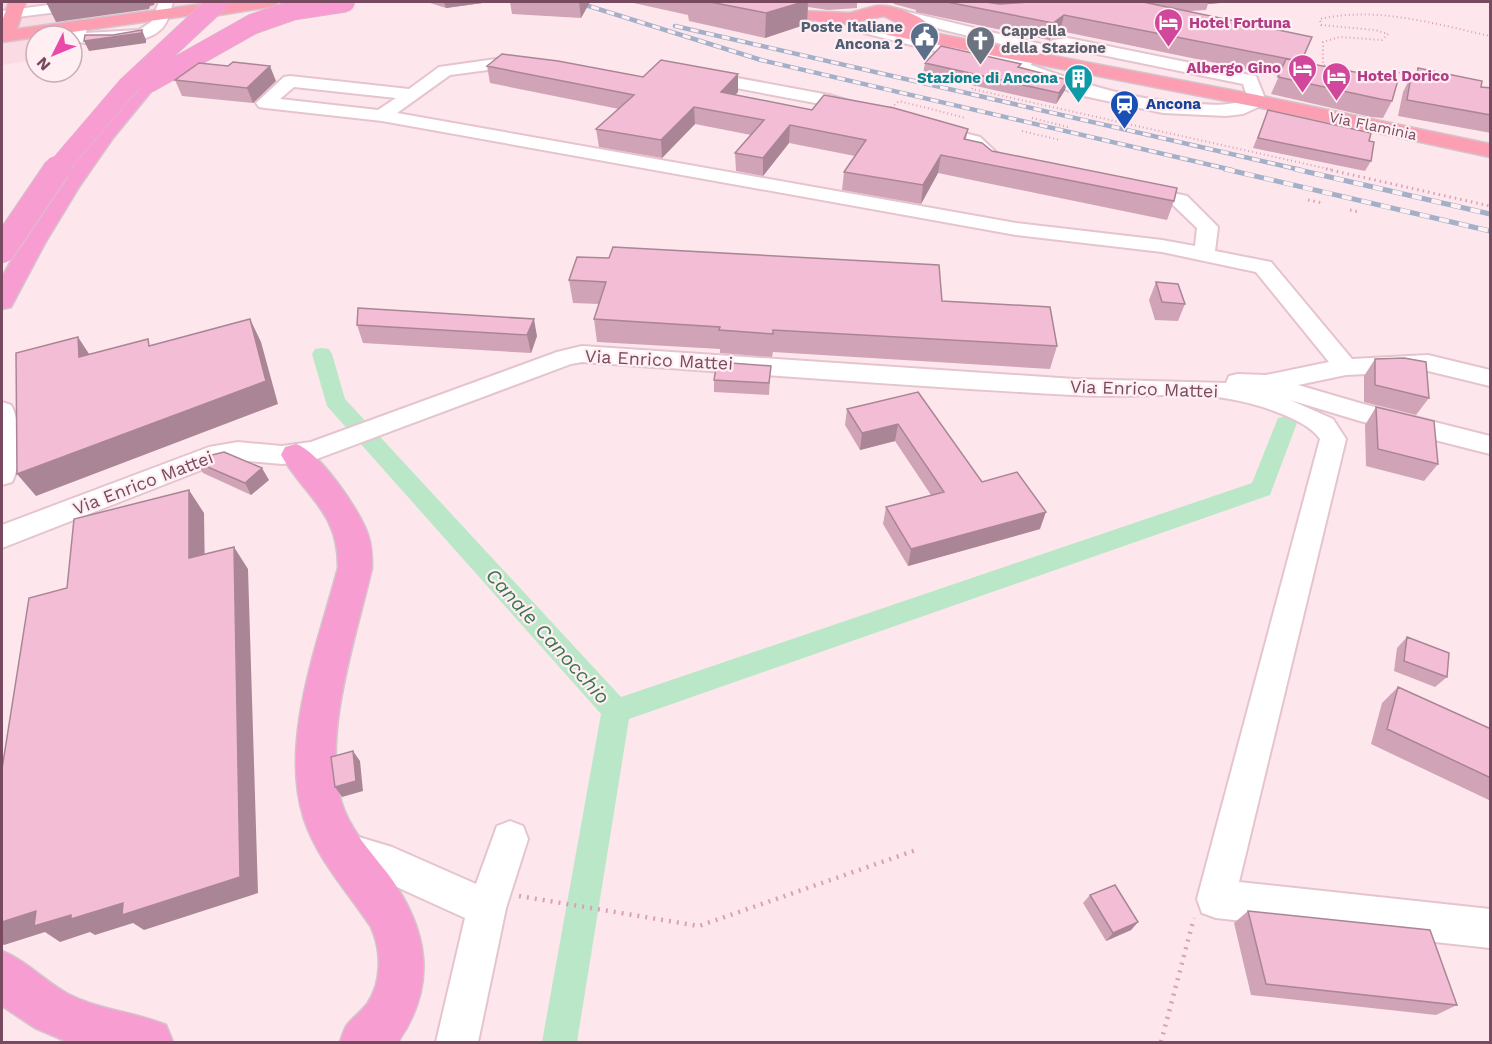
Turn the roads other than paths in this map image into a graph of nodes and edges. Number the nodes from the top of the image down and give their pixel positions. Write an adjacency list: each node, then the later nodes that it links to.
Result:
1 (104, 2): 5 (street)
2 (269, 2): 4 (main road)
3 (345, 2): 23 (highway, bridge)
4 (229, 3): 6 (main road); 23 (highway, bridge); 35 (highway, bridge)
5 (35, 7): 7 (street); 12 (main road)
6 (164, 8): 13 (main road)
7 (11, 10): 16 (main road)
8 (785, 11): 9 (main road)
9 (867, 15): 11 (main road); 11 (main road); 19 (street)
10 (963, 15): 14 (street)
11 (899, 20): 14 (street); 17 (main road); 19 (main road)
12 (33, 24)
13 (84, 25)
14 (946, 26): 17 (street); 18 (street)
15 (24, 33): 16 (main road)
16 (3, 36)
17 (1006, 44): 18 (main road)
18 (1047, 50): 26 (main road)
19 (1023, 61): 22 (street); 24 (street); 26 (main road)
20 (549, 69): 25 (street)
21 (680, 72): 29 (street)
22 (1059, 80): 24 (street); 27 (street)
23 (148, 83): 37 (highway)
24 (1133, 93): 26 (street); 27 (street)
25 (411, 94): 28 (street); 28 (street)
26 (1242, 106): 27 (street); 31 (street); 32 (main road, Via Flaminia)
27 (1201, 110)
28 (382, 116): 36 (street)
29 (880, 117)
30 (911, 125): 33 (street)
31 (1367, 135)
32 (1490, 147)
33 (1019, 167)
34 (1123, 188): 36 (street)
35 (2, 250)
36 (1204, 255): 38 (street)
37 (2, 301)
38 (1346, 367): 39 (street); 40 (street)
39 (1491, 378)
40 (1266, 383): 41 (street); 43 (street)
41 (1217, 389): 44 (street, Via Enrico Mattei); 50 (street, Via Enrico Mattei)
42 (2, 411): 45 (street)
43 (1491, 445)
44 (314, 450): 46 (street, Via Enrico Mattei); 48 (highway)
45 (2, 475)
46 (2, 537)
47 (510, 839): 49 (street)
48 (340, 850): 49 (street); 53 (highway)
49 (487, 908): 54 (street)
50 (1491, 929)
51 (2, 974): 52 (highway)
52 (149, 1042)
53 (364, 1042)
54 (457, 1042)

